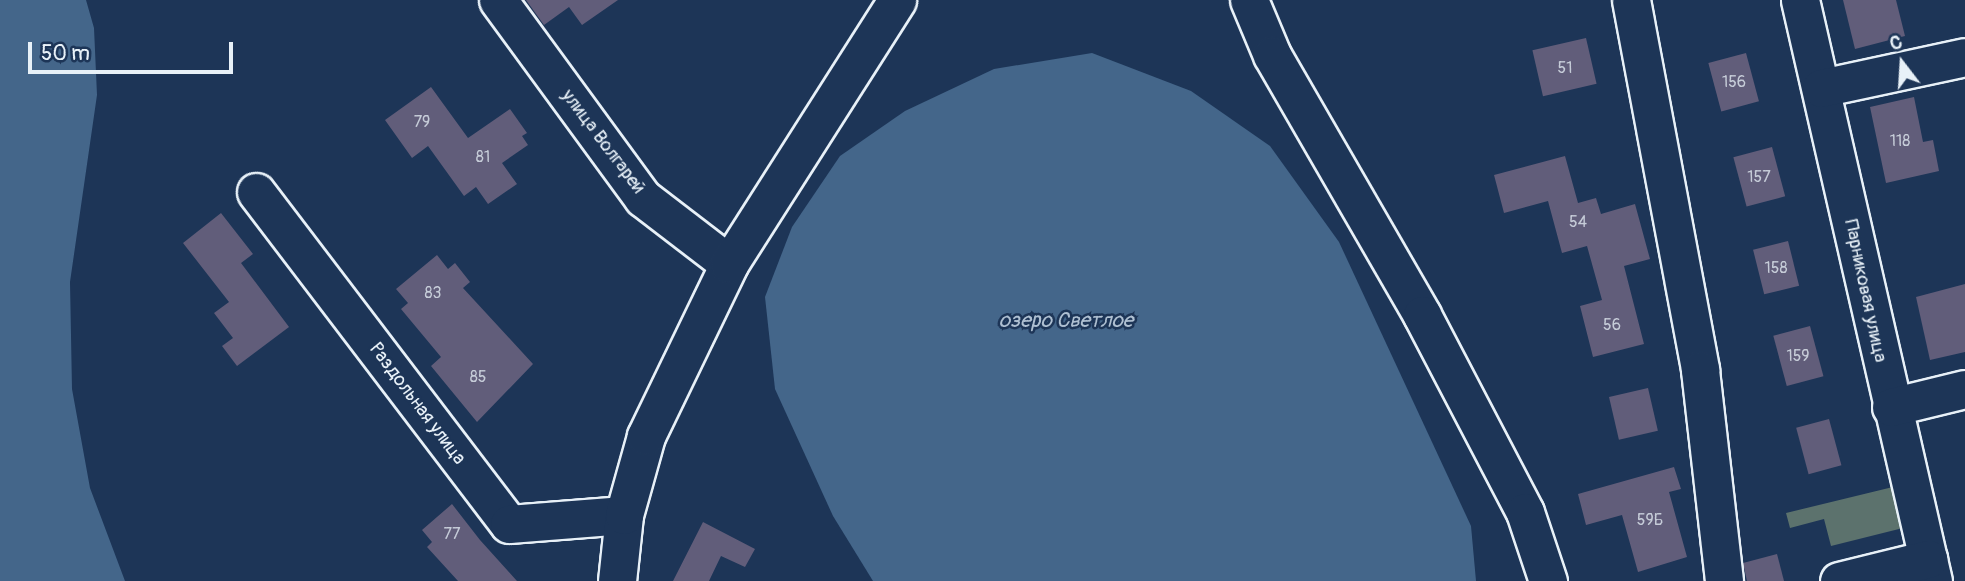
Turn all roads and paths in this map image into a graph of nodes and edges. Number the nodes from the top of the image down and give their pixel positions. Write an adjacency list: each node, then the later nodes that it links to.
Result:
1 (498, 0): 9 (street, улица Волгарей)
2 (897, 0): 9 (street)
3 (1249, 0): 15 (street)
4 (1631, 0): 16 (street)
5 (1800, 0): 7 (street, Парниковая улица)
6 (1965, 57): 7 (street)
7 (1821, 88): 11 (street, Парниковая улица)
8 (256, 192): 12 (street, Раздольная улица)
9 (729, 264): 12 (street)
10 (1965, 389): 11 (street)
11 (1891, 407): 13 (street, Парниковая улица)
12 (624, 515): 14 (street)
13 (1930, 570): 17 (street)
14 (617, 581)
15 (1548, 581)
16 (1724, 581)
17 (1839, 581)

